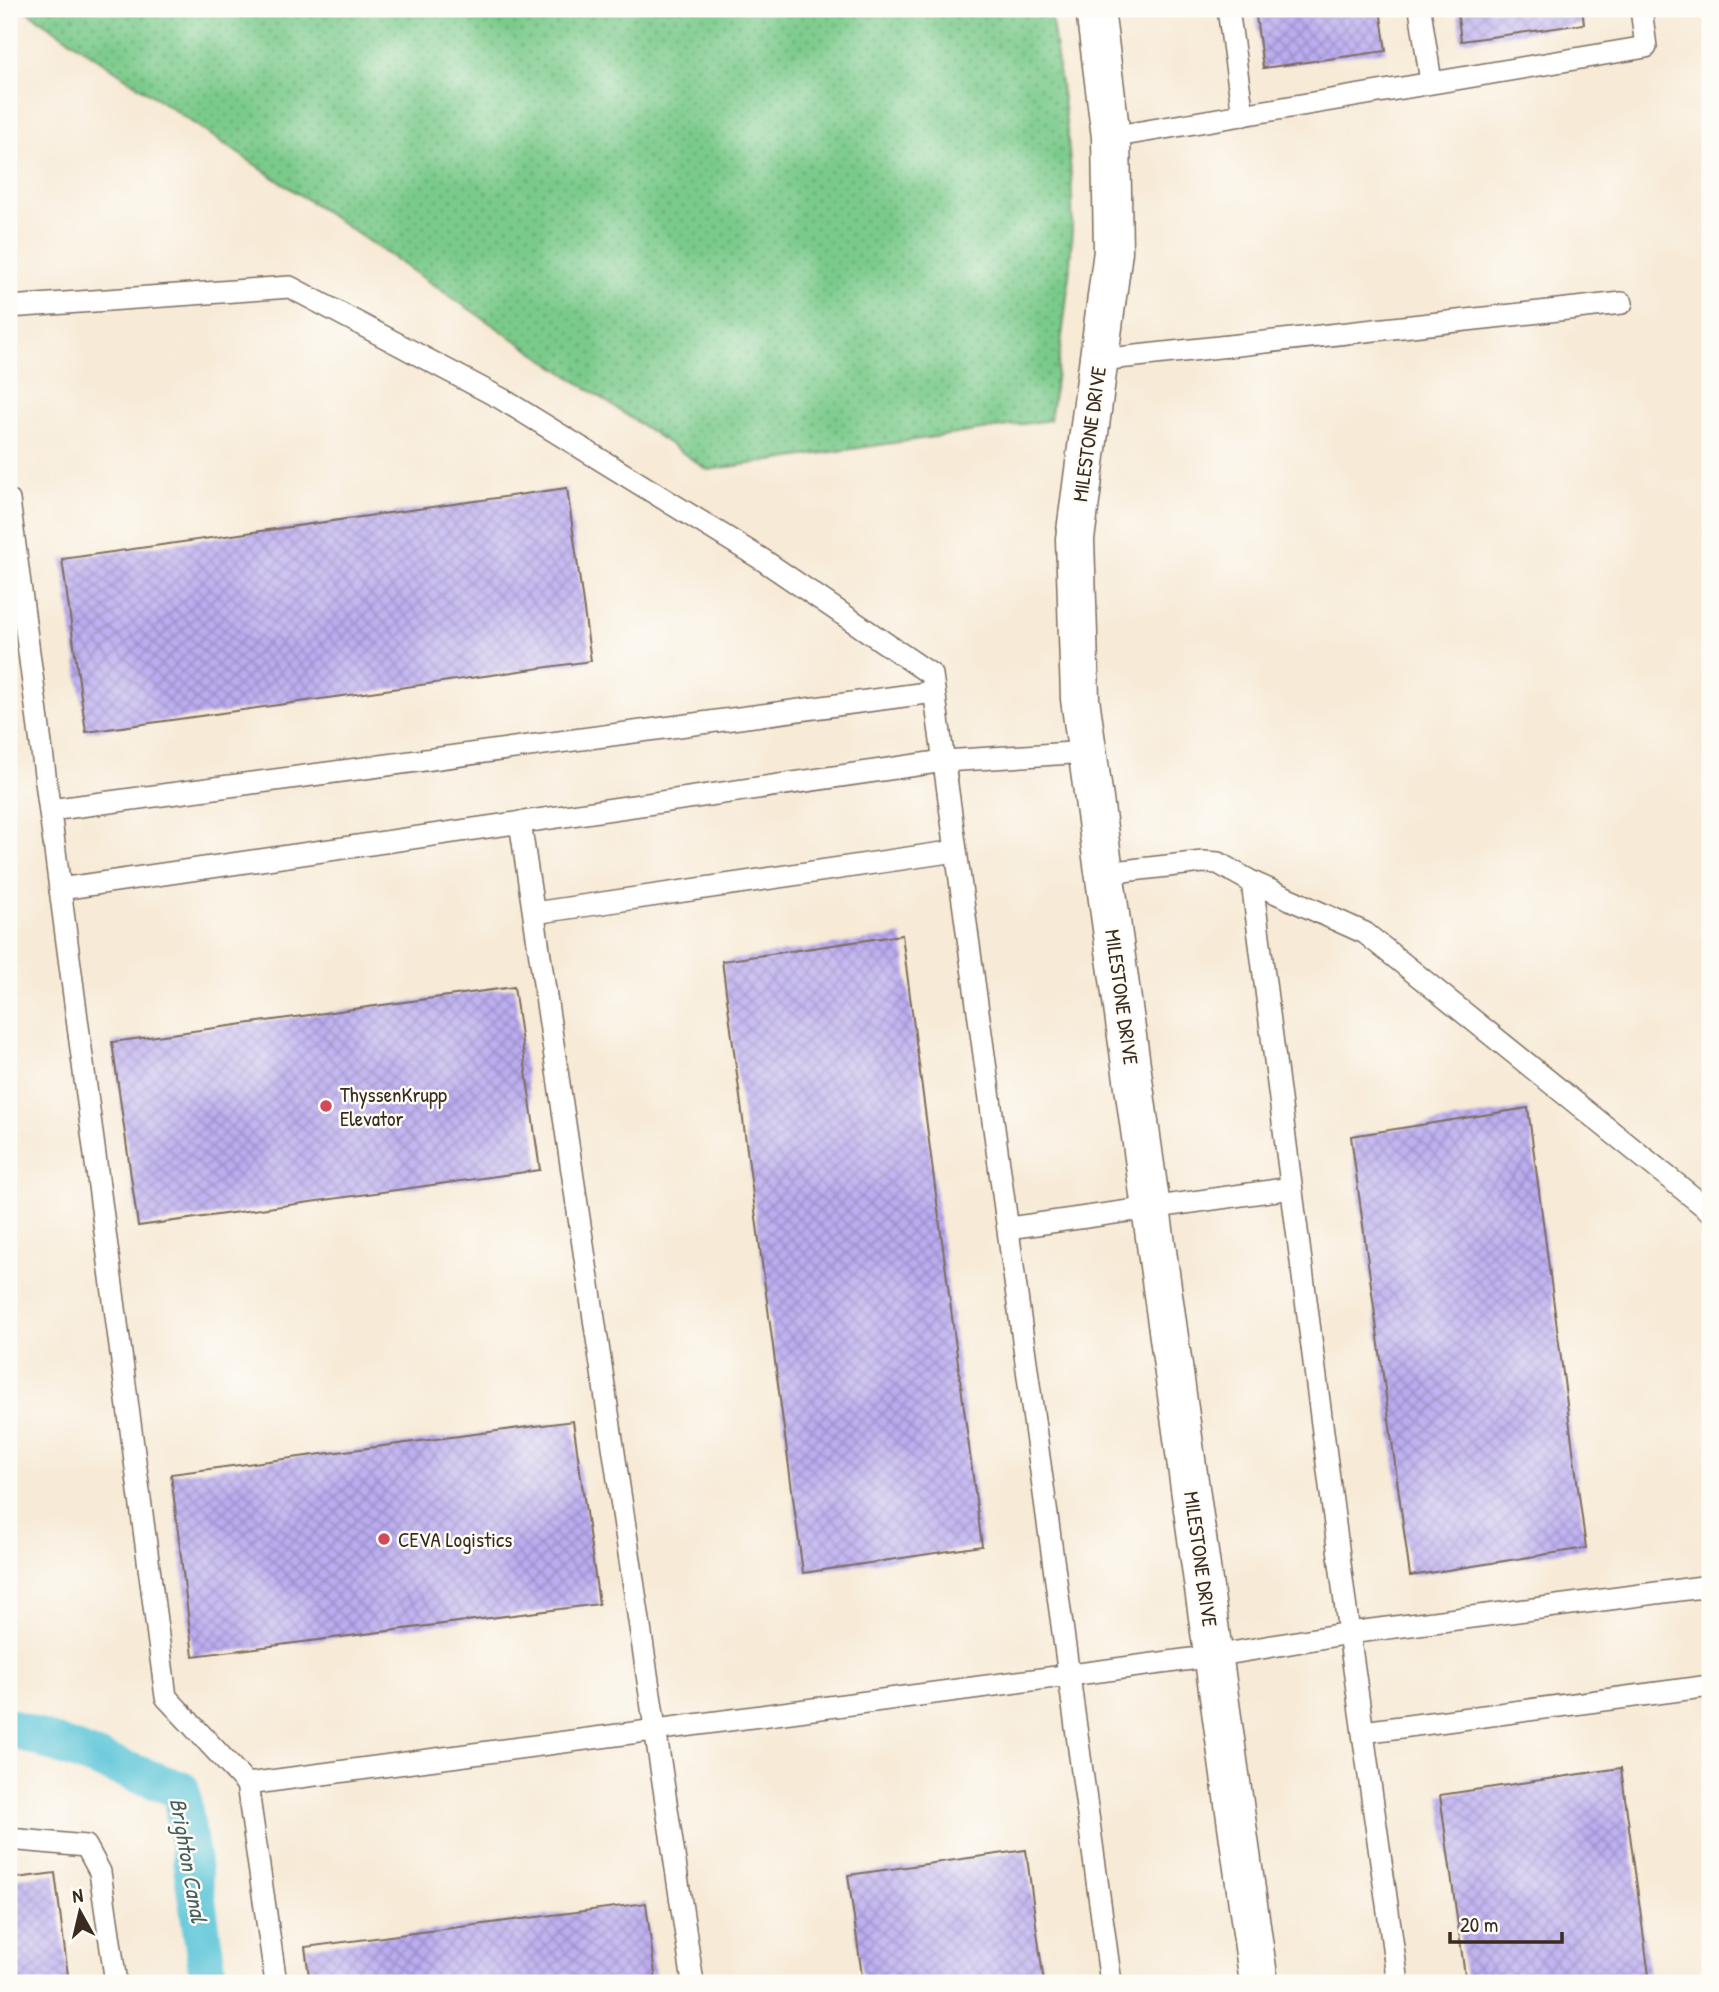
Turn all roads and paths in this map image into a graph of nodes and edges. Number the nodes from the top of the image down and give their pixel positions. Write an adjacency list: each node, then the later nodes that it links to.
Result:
1 (1095, 9): 7 (street, MILESTONE DRIVE)
2 (1227, 9): 6 (lane)
3 (1420, 9): 5 (lane)
4 (1641, 9): 5 (lane)
5 (1431, 82): 6 (lane)
6 (1243, 114): 7 (lane)
7 (1111, 137): 10 (street, MILESTONE DRIVE)
8 (1622, 303): 10 (lane)
9 (9, 307): 12 (lane)
10 (1100, 360): 13 (street, MILESTONE DRIVE)
11 (9, 500): 15 (lane)
12 (934, 692): 14 (lane); 15 (lane)
13 (1088, 752): 14 (lane); 18 (street, MILESTONE DRIVE)
14 (944, 761): 16 (lane); 17 (lane)
15 (50, 810): 20 (lane)
16 (520, 822): 20 (lane); 21 (lane)
17 (956, 851): 21 (lane); 25 (lane)
18 (1105, 873): 19 (lane); 23 (street, MILESTONE DRIVE)
19 (1252, 882): 22 (lane); 24 (lane)
20 (60, 889): 33 (lane)
21 (534, 913): 31 (lane)
22 (1291, 1188): 23 (lane); 27 (lane)
23 (1152, 1208): 25 (lane); 28 (street, MILESTONE DRIVE)
24 (1710, 1211)
25 (1008, 1228): 29 (lane)
26 (1710, 1586): 27 (lane)
27 (1349, 1633): 28 (lane); 32 (lane)
28 (1214, 1656): 29 (lane); 39 (street, MILESTONE DRIVE)
29 (1070, 1675): 31 (lane); 38 (lane)
30 (1710, 1686): 32 (lane)
31 (656, 1729): 33 (lane); 37 (lane)
32 (1363, 1732): 40 (lane)
33 (247, 1784): 36 (lane)
34 (9, 1839): 35 (lane)
35 (116, 1983)
36 (276, 1983)
37 (693, 1983)
38 (1111, 1983)
39 (1259, 1983)
40 (1398, 1983)

